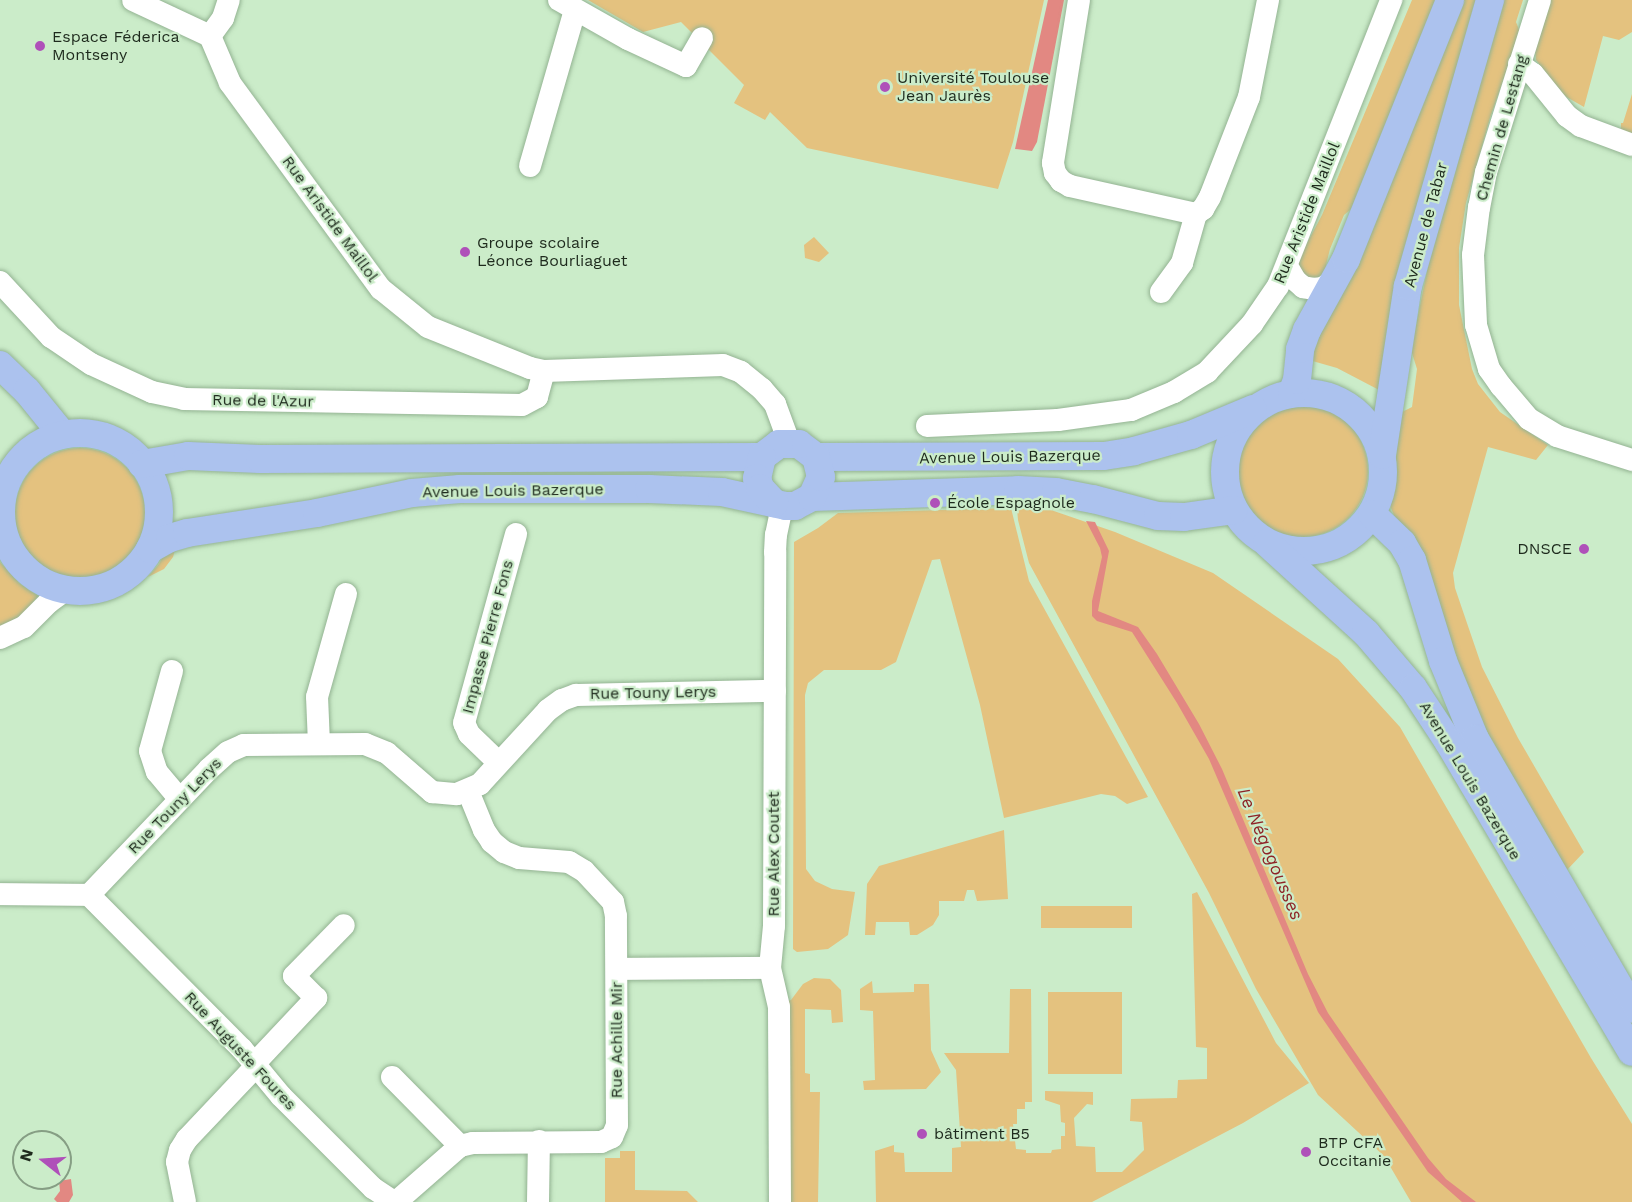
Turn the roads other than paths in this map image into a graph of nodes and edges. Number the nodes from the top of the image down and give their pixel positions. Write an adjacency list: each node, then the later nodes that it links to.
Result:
1 (133, 0): 10 (street)
2 (229, 0): 10 (street)
3 (1079, 0): 15 (street)
4 (1268, 0): 15 (street)
5 (1391, 0): 16 (street, Rue Aristide Maillol)
6 (1449, 0): 17 (main road)
7 (1490, 0): 26 (main road, Avenue de Tabar)
8 (1540, 0): 12 (street, Chemin de Lestang)
9 (567, 5): 11 (street); 14 (street)
10 (210, 36): 21 (street, Rue Aristide Maillol)
11 (702, 38)
12 (1520, 64): 13 (street); 29 (street, Chemin de Lestang)
13 (1632, 145)
14 (530, 166)
15 (1196, 214): 19 (street)
16 (1287, 266): 17 (street); 23 (street, Rue Aristide Maillol)
17 (1337, 277): 22 (main road)
18 (0, 282): 21 (street, Rue de l'Azur)
19 (1161, 292)
20 (0, 365): 24 (main road)
21 (544, 371): 25 (street, Rue Aristide Maillol)
22 (1279, 398): 26 (main road); 27 (main road, Avenue Louis Bazerque); 34 (main road)
23 (927, 426)
24 (62, 434): 30 (main road); 31 (main road)
25 (789, 442): 27 (main road); 28 (main road)
26 (1382, 455): 35 (main road)
27 (816, 457): 32 (main road)
28 (762, 458): 31 (main road, Avenue Louis Bazerque); 33 (main road)
29 (1632, 460)
30 (5, 464): 36 (main road)
31 (142, 464): 39 (main road)
32 (813, 497): 33 (main road, Avenue Louis Bazerque); 34 (main road, Avenue Louis Bazerque)
33 (780, 505): 39 (main road, Avenue Louis Bazerque); 44 (street, Rue Alex Coutet)
34 (1234, 510): 38 (main road)
35 (1372, 514): 38 (main road); 54 (main road, Avenue Louis Bazerque)
36 (1, 521): 40 (main road)
37 (516, 534): 46 (street, Impasse Pierre Fons)
38 (1267, 543): 55 (main road, Avenue Louis Bazerque)
39 (150, 549): 40 (main road)
40 (64, 591): 42 (street)
41 (346, 594): 45 (street)
42 (0, 638)
43 (172, 671): 48 (street)
44 (775, 691): 46 (street, Rue Touny Lerys); 52 (street, Rue Alex Coutet)
45 (319, 744): 47 (street, Rue Touny Lerys); 48 (street, Rue Touny Lerys)
46 (498, 762): 47 (street, Rue Touny Lerys)
47 (468, 791): 53 (street, Rue Achille Mir)
48 (180, 798): 50 (street, Rue Touny Lerys)
49 (0, 894): 50 (street)
50 (90, 895): 56 (street, Rue Auguste Foures)
51 (344, 925): 56 (street)
52 (770, 968): 53 (street); 63 (street, Rue Alex Coutet)
53 (617, 969): 58 (street, Rue Achille Mir)
54 (1632, 1009)
55 (1632, 1052)
56 (254, 1065): 60 (street); 61 (street, Rue Auguste Foures)
57 (392, 1077): 59 (street)
58 (539, 1142): 59 (street, Rue Achille Mir); 62 (street)
59 (460, 1146): 61 (street)
60 (184, 1202)
61 (395, 1202)
62 (538, 1202)
63 (780, 1202)

